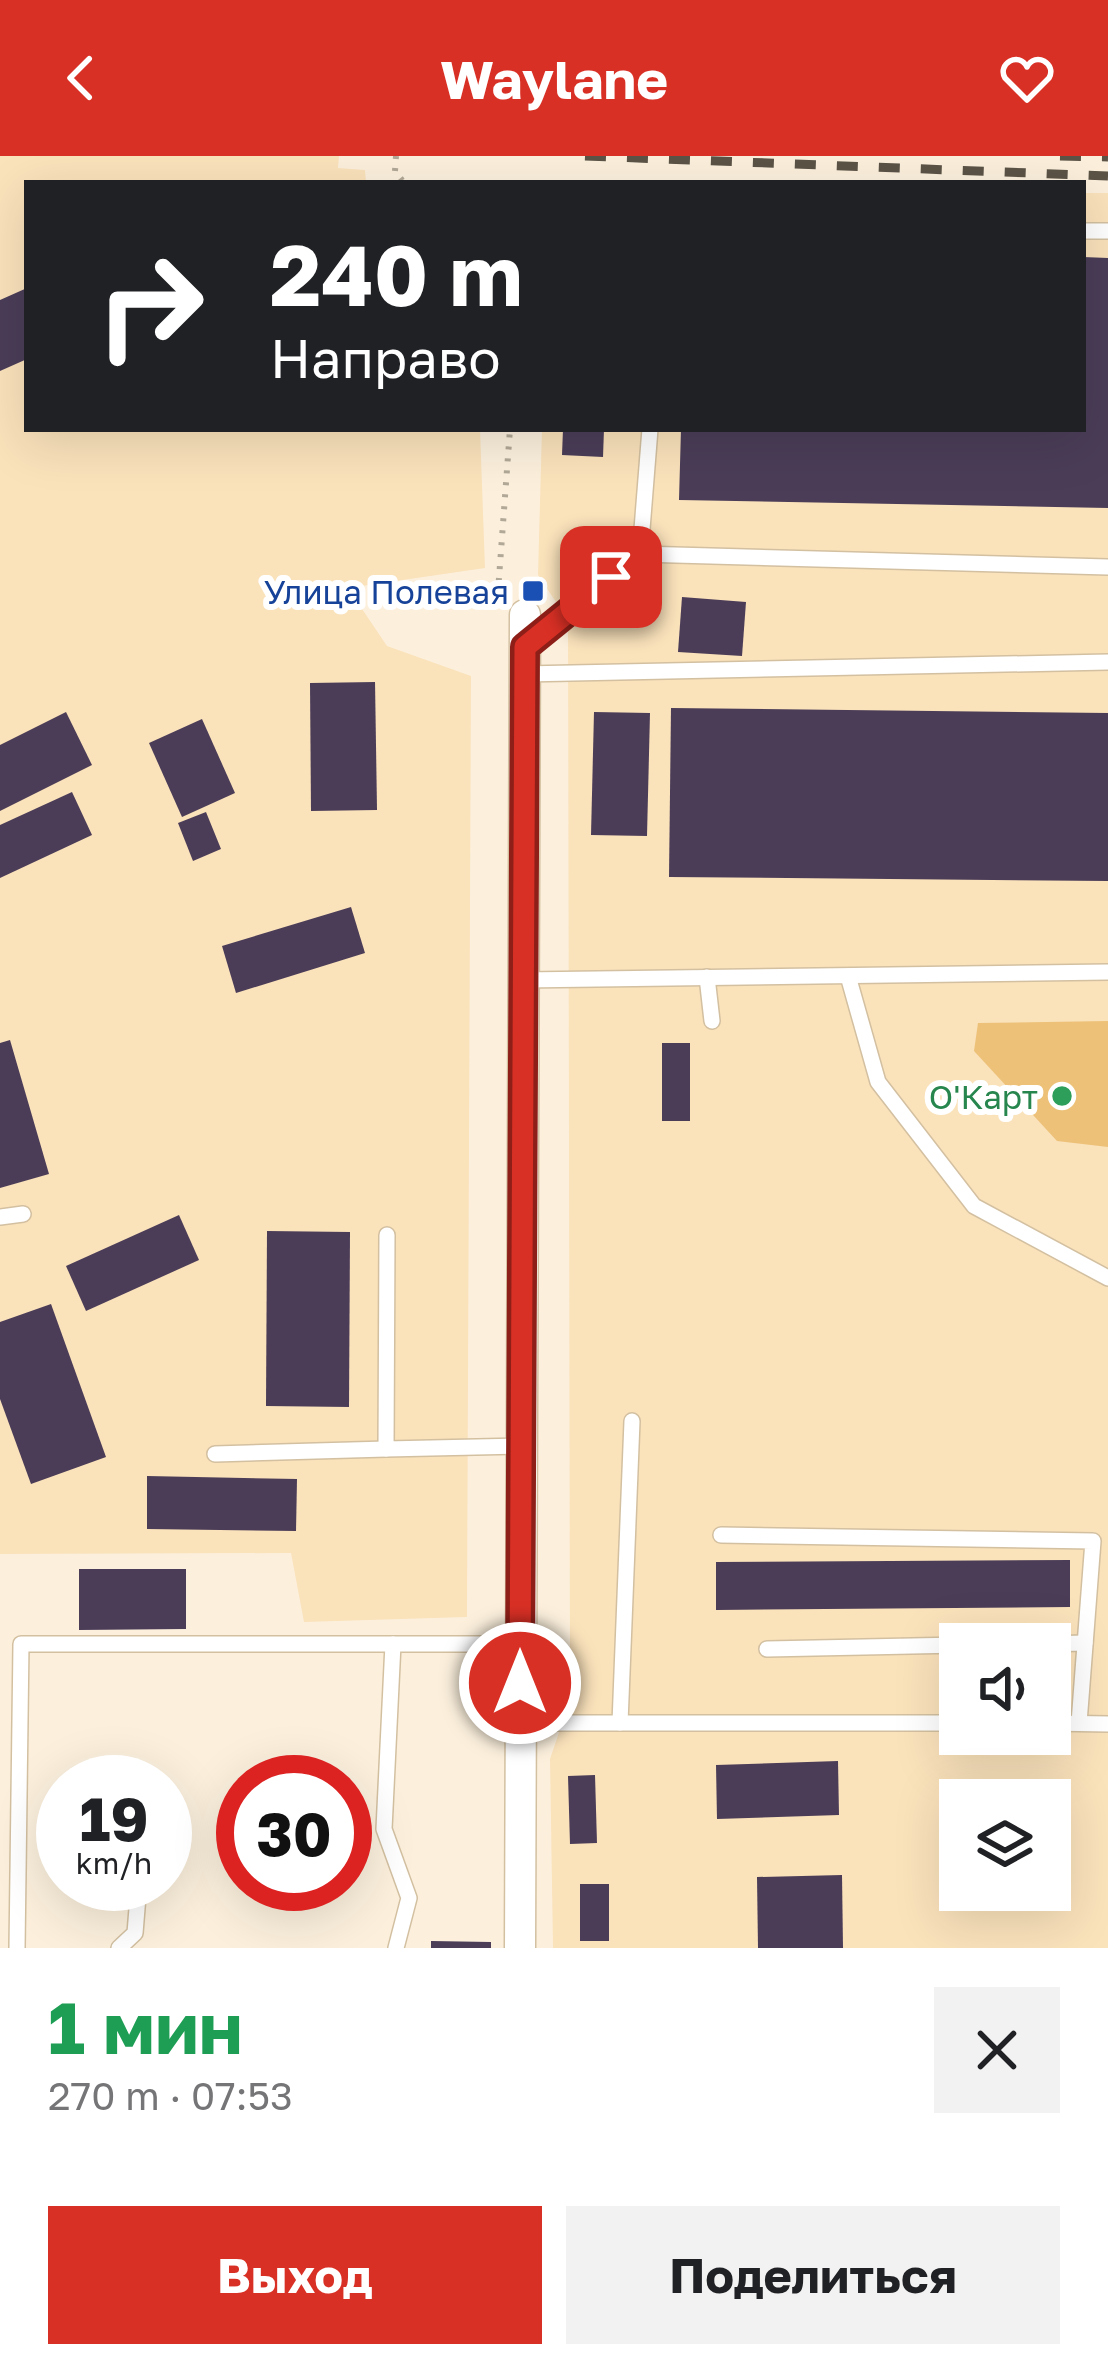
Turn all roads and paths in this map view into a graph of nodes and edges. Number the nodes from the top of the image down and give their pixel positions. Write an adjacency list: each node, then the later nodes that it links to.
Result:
1 (510, 432): 5 (path)
2 (650, 432): 3 (lane)
3 (640, 554): 4 (lane); 6 (lane)
4 (1108, 567)
5 (525, 615): 6 (street)
6 (525, 660): 7 (lane); 11 (street)
7 (1108, 662)
8 (1108, 972): 9 (lane)
9 (848, 976): 10 (lane); 16 (lane)
10 (707, 977): 11 (lane); 12 (lane)
11 (523, 980): 18 (street)
12 (712, 1021)
13 (23, 1214): 14 (lane)
14 (0, 1217)
15 (387, 1234): 19 (lane)
16 (1108, 1278)
17 (632, 1420): 29 (lane)
18 (521, 1446): 19 (lane); 25 (street)
19 (386, 1449): 20 (lane)
20 (215, 1454)
21 (721, 1535): 23 (lane)
22 (1071, 1643): 23 (lane)
23 (1085, 1643): 32 (lane)
24 (393, 1644): 25 (lane); 35 (lane); 37 (lane)
25 (520, 1644): 28 (street)
26 (939, 1646): 27 (lane)
27 (767, 1649)
28 (520, 1723): 29 (lane); 38 (street)
29 (620, 1723): 30 (lane)
30 (939, 1724)
31 (1071, 1724): 32 (lane)
32 (1079, 1724): 33 (lane)
33 (1108, 1724)
34 (137, 1911): 36 (lane)
35 (17, 1948)
36 (119, 1948)
37 (396, 1948)
38 (520, 1948)

